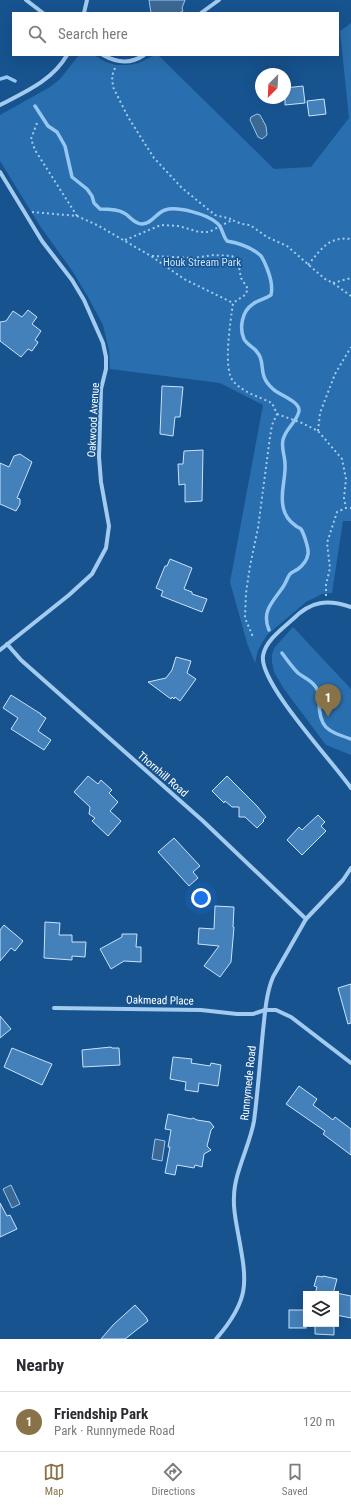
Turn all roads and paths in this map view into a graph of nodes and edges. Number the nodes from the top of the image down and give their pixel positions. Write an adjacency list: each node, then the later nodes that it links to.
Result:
1 (26, 0): 4 (street)
2 (87, 0): 5 (street)
3 (220, 0): 6 (street)
4 (42, 12)
5 (84, 12)
6 (202, 12)
7 (66, 56): 11 (street)
8 (105, 56): 10 (street)
9 (142, 56): 10 (street)
10 (119, 61): 16 (path)
11 (0, 105)
12 (37, 122): 15 (path)
13 (0, 172): 14 (street, Oakwood Avenue)
14 (24, 211): 15 (path); 33 (street, Oakwood Avenue)
15 (77, 216): 18 (path)
16 (232, 220): 18 (path); 20 (path)
17 (351, 239): 20 (path)
18 (125, 240): 19 (path)
19 (151, 256): 24 (path); 24 (path)
20 (308, 265): 22 (path)
21 (351, 278): 22 (path)
22 (333, 283): 23 (path)
23 (351, 296)
24 (233, 303): 26 (path)
25 (351, 347): 27 (path)
26 (277, 414): 27 (path); 32 (path)
27 (318, 431): 28 (path)
28 (346, 508): 29 (path); 30 (path)
29 (351, 508)
30 (326, 602): 31 (street); 35 (street)
31 (351, 607)
32 (253, 637)
33 (7, 644): 34 (street, Oakwood Avenue); 37 (street, Thornhill Road)
34 (0, 650)
35 (351, 788)
36 (351, 868): 37 (street, Runnymede Road)
37 (306, 919): 39 (street, Runnymede Road)
38 (54, 1008): 39 (street, Oakmead Place)
39 (265, 1010): 40 (street); 41 (street, Runnymede Road)
40 (351, 1063)
41 (216, 1339)

